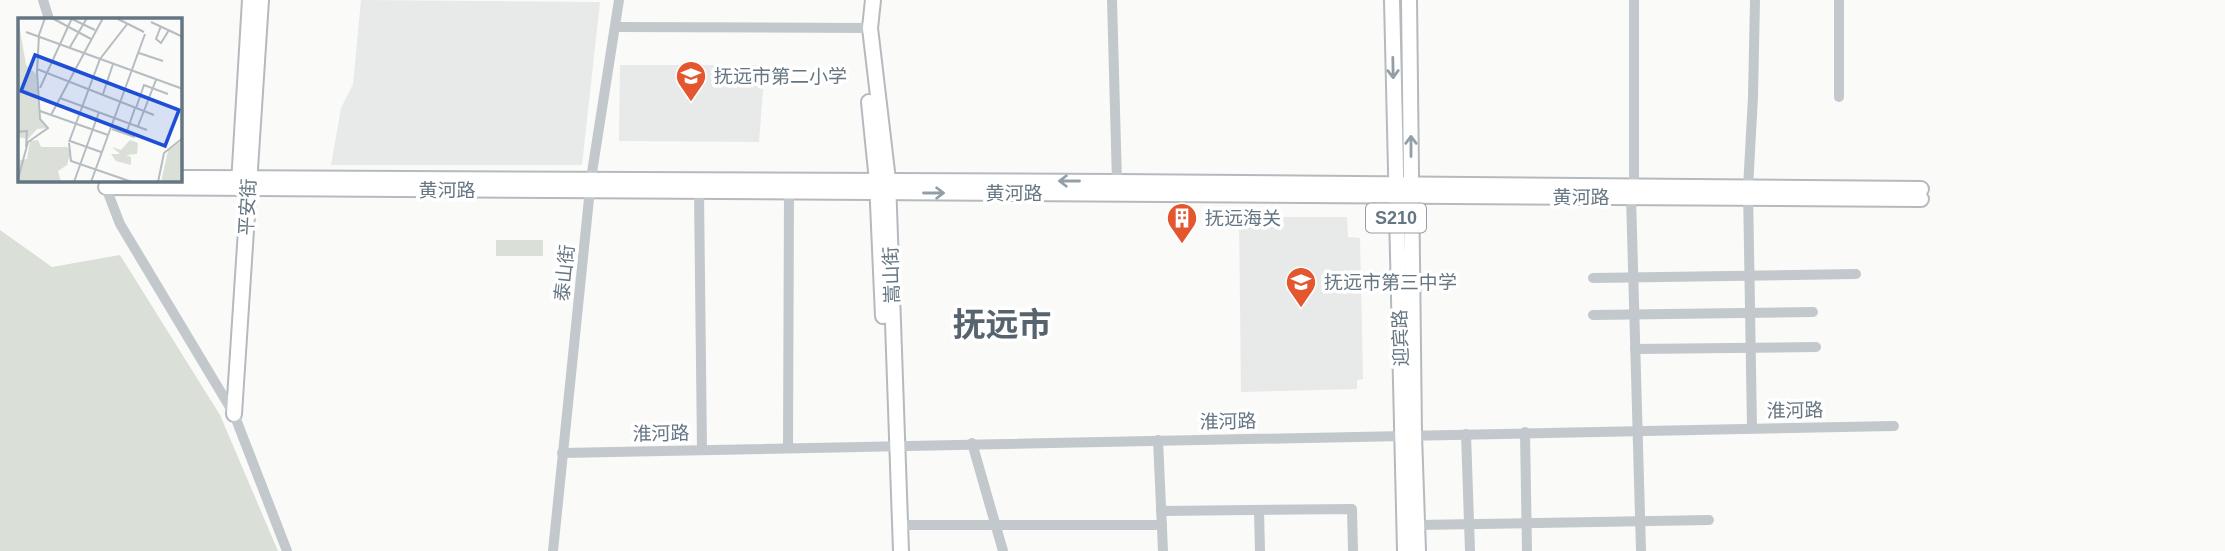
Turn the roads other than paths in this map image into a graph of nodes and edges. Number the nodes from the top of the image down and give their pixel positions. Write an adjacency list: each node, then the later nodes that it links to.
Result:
1 (43, 0): 13 (street)
2 (250, 0): 20 (main road, 平安街)
3 (261, 0): 20 (main road, 平安街)
4 (619, 0): 14 (street, 泰山街)
5 (864, 0): 15 (main road, 嵩山街)
6 (873, 0): 15 (main road, 嵩山街)
7 (1112, 0): 18 (street)
8 (1392, 0): 23 (main road, 迎宾路 / S210, one-way to 23)
9 (1409, 0): 24 (main road, 迎宾路 / S210, one-way to 9)
10 (1634, 0): 27 (street)
11 (1755, 0): 28 (street)
12 (1839, 1): 16 (street)
13 (49, 18)
14 (615, 27): 15 (street); 21 (street, 泰山街)
15 (866, 28): 22 (main road, 嵩山街)
16 (1839, 97)
17 (182, 178): 20 (main road, 黄河路)
18 (1117, 182): 22 (main road, 黄河路, one-way to 22); 23 (main road, 黄河路)
19 (104, 184): 20 (main road, 黄河路); 41 (street)
20 (243, 184): 21 (main road, 黄河路); 41 (main road, 平安街)
21 (590, 185): 22 (main road, 黄河路); 25 (main road, 黄河路); 53 (street, 泰山街)
22 (883, 187): 23 (main road, 黄河路, one-way to 23); 26 (main road, 黄河路); 50 (main road, 嵩山街)
23 (1396, 190): 24 (main road, 黄河路); 47 (main road, 迎宾路 / S210)
24 (1411, 190): 27 (main road, 黄河路); 47 (main road, 迎宾路 / S210)
25 (699, 192): 26 (main road, 黄河路); 52 (street)
26 (789, 192): 51 (street)
27 (1632, 192): 28 (main road, 黄河路); 32 (street)
28 (1748, 193): 29 (main road, 黄河路); 31 (street)
29 (1921, 194)
30 (1856, 274): 31 (street)
31 (1749, 276): 32 (street); 35 (street)
32 (1633, 277): 33 (street); 36 (street)
33 (1593, 278)
34 (1813, 312): 35 (street)
35 (1750, 313): 36 (street); 38 (street)
36 (1634, 314): 37 (street); 40 (street)
37 (1593, 315)
38 (1750, 347): 39 (street); 40 (street); 43 (street)
39 (1816, 347)
40 (1635, 349): 44 (street)
41 (231, 408): 64 (street)
42 (1894, 426): 43 (street, 淮河路)
43 (1752, 428): 44 (street, 淮河路)
44 (1637, 430): 45 (street, 淮河路); 56 (street)
45 (1525, 432): 46 (street, 淮河路); 58 (street)
46 (1466, 434): 47 (street, 淮河路); 59 (street)
47 (1409, 435): 48 (street, 淮河路); 63 (main road, 迎宾路 / S210); 72 (main road, 迎宾路 / S210)
48 (1158, 440): 49 (street, 淮河路); 55 (street)
49 (972, 443): 50 (street, 淮河路); 61 (street)
50 (892, 446): 51 (street, 淮河路); 60 (main road, 嵩山街); 66 (main road, 嵩山街)
51 (788, 448): 52 (street, 淮河路)
52 (702, 450): 53 (street, 淮河路)
53 (562, 453): 65 (street, 泰山街)
54 (1259, 510): 55 (street); 70 (street); 71 (street)
55 (1161, 511): 62 (street)
56 (1640, 520): 57 (street); 58 (street); 76 (street)
57 (1709, 520)
58 (1527, 522): 59 (street); 75 (street)
59 (1470, 523): 63 (street); 74 (street)
60 (900, 525): 61 (street); 67 (main road, 嵩山街)
61 (994, 525): 62 (street); 68 (street)
62 (1162, 525): 69 (street)
63 (1417, 525): 73 (main road, 迎宾路 / S210)
64 (287, 551)
65 (553, 551)
66 (892, 551)
67 (901, 551)
68 (1003, 551)
69 (1163, 551)
70 (1260, 551)
71 (1353, 551)
72 (1405, 551)
73 (1418, 551)
74 (1470, 551)
75 (1527, 551)
76 (1641, 551)

